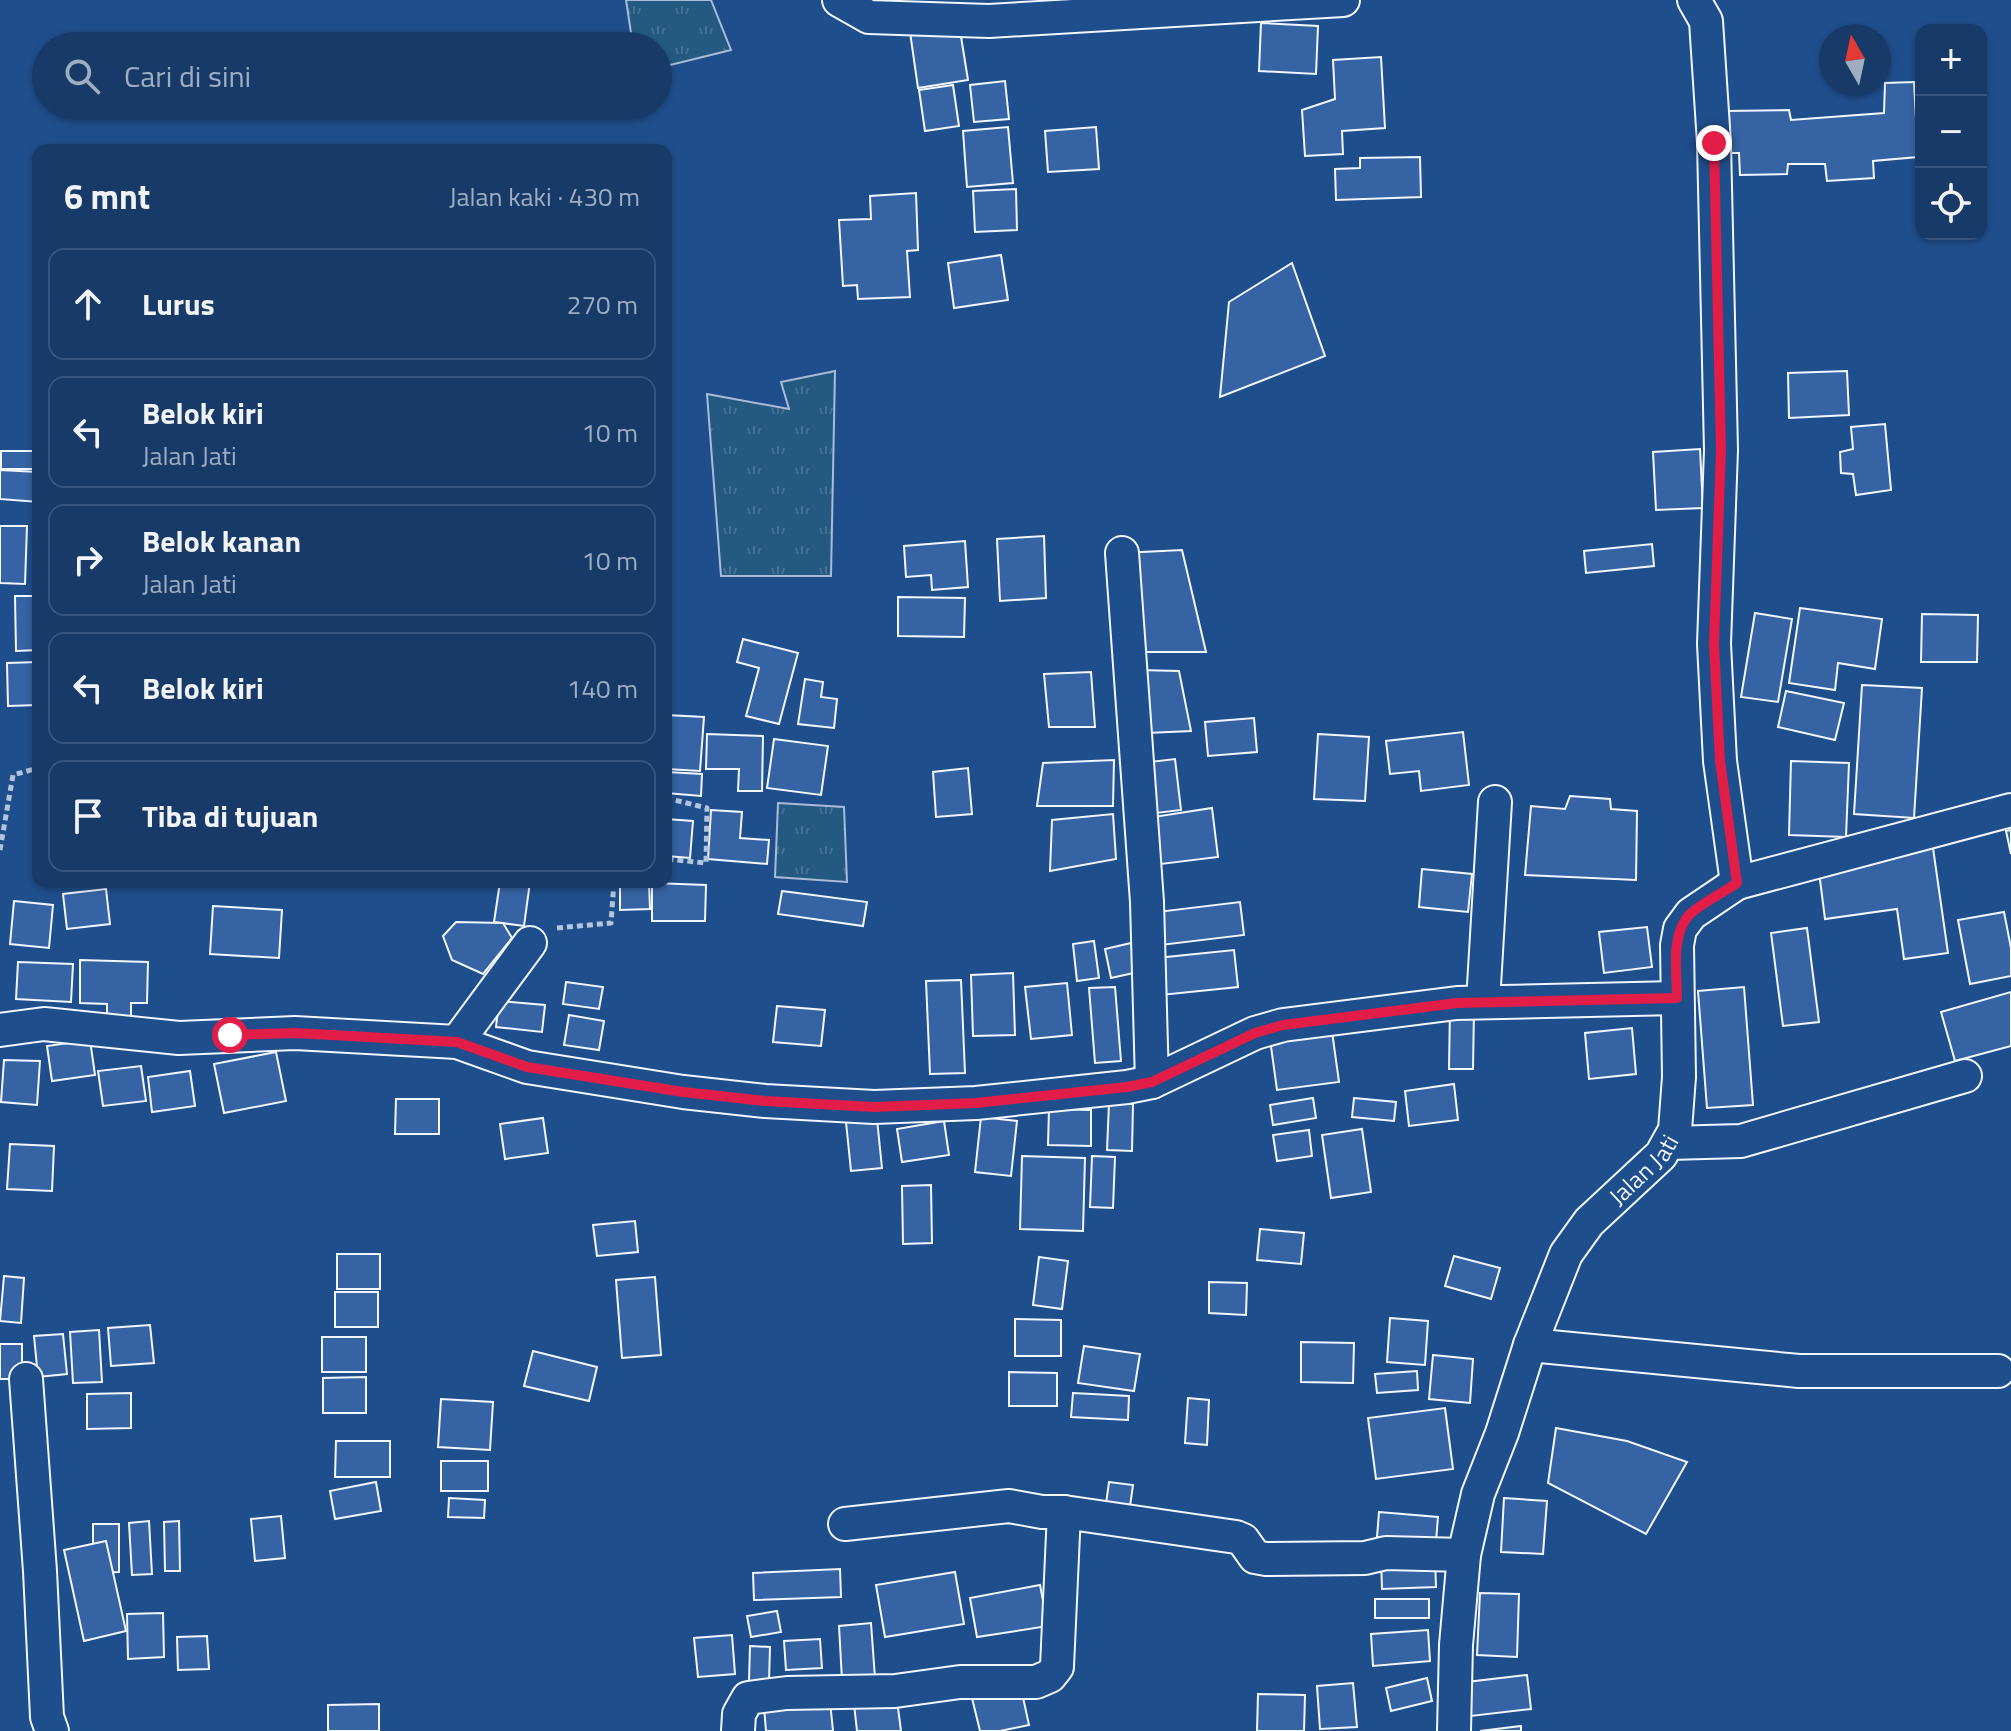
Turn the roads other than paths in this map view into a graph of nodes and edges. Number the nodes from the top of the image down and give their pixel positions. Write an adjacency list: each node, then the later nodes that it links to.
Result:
1 (839, 0): 2 (street)
2 (1343, 0)
3 (1694, 0): 7 (street)
4 (1122, 553): 14 (street)
5 (1495, 802): 10 (street)
6 (2011, 810): 7 (street, Jalan Jati)
7 (1737, 883): 9 (street, Jalan Jati)
8 (530, 943): 12 (street)
9 (1677, 998): 10 (street); 15 (street, Jalan Jati)
10 (1483, 1002): 14 (street)
11 (0, 1030): 12 (street)
12 (457, 1042): 14 (street)
13 (1965, 1076): 15 (street)
14 (1152, 1082)
15 (1669, 1143): 16 (street, Jalan Jati)
16 (1530, 1345): 17 (street); 21 (street, Jalan Jati)
17 (1998, 1371)
18 (26, 1379): 22 (street)
19 (1064, 1512): 20 (street); 21 (street); 23 (street)
20 (845, 1524)
21 (1464, 1555): 24 (street, Jalan Jati)
22 (52, 1731)
23 (738, 1731)
24 (1454, 1731)

